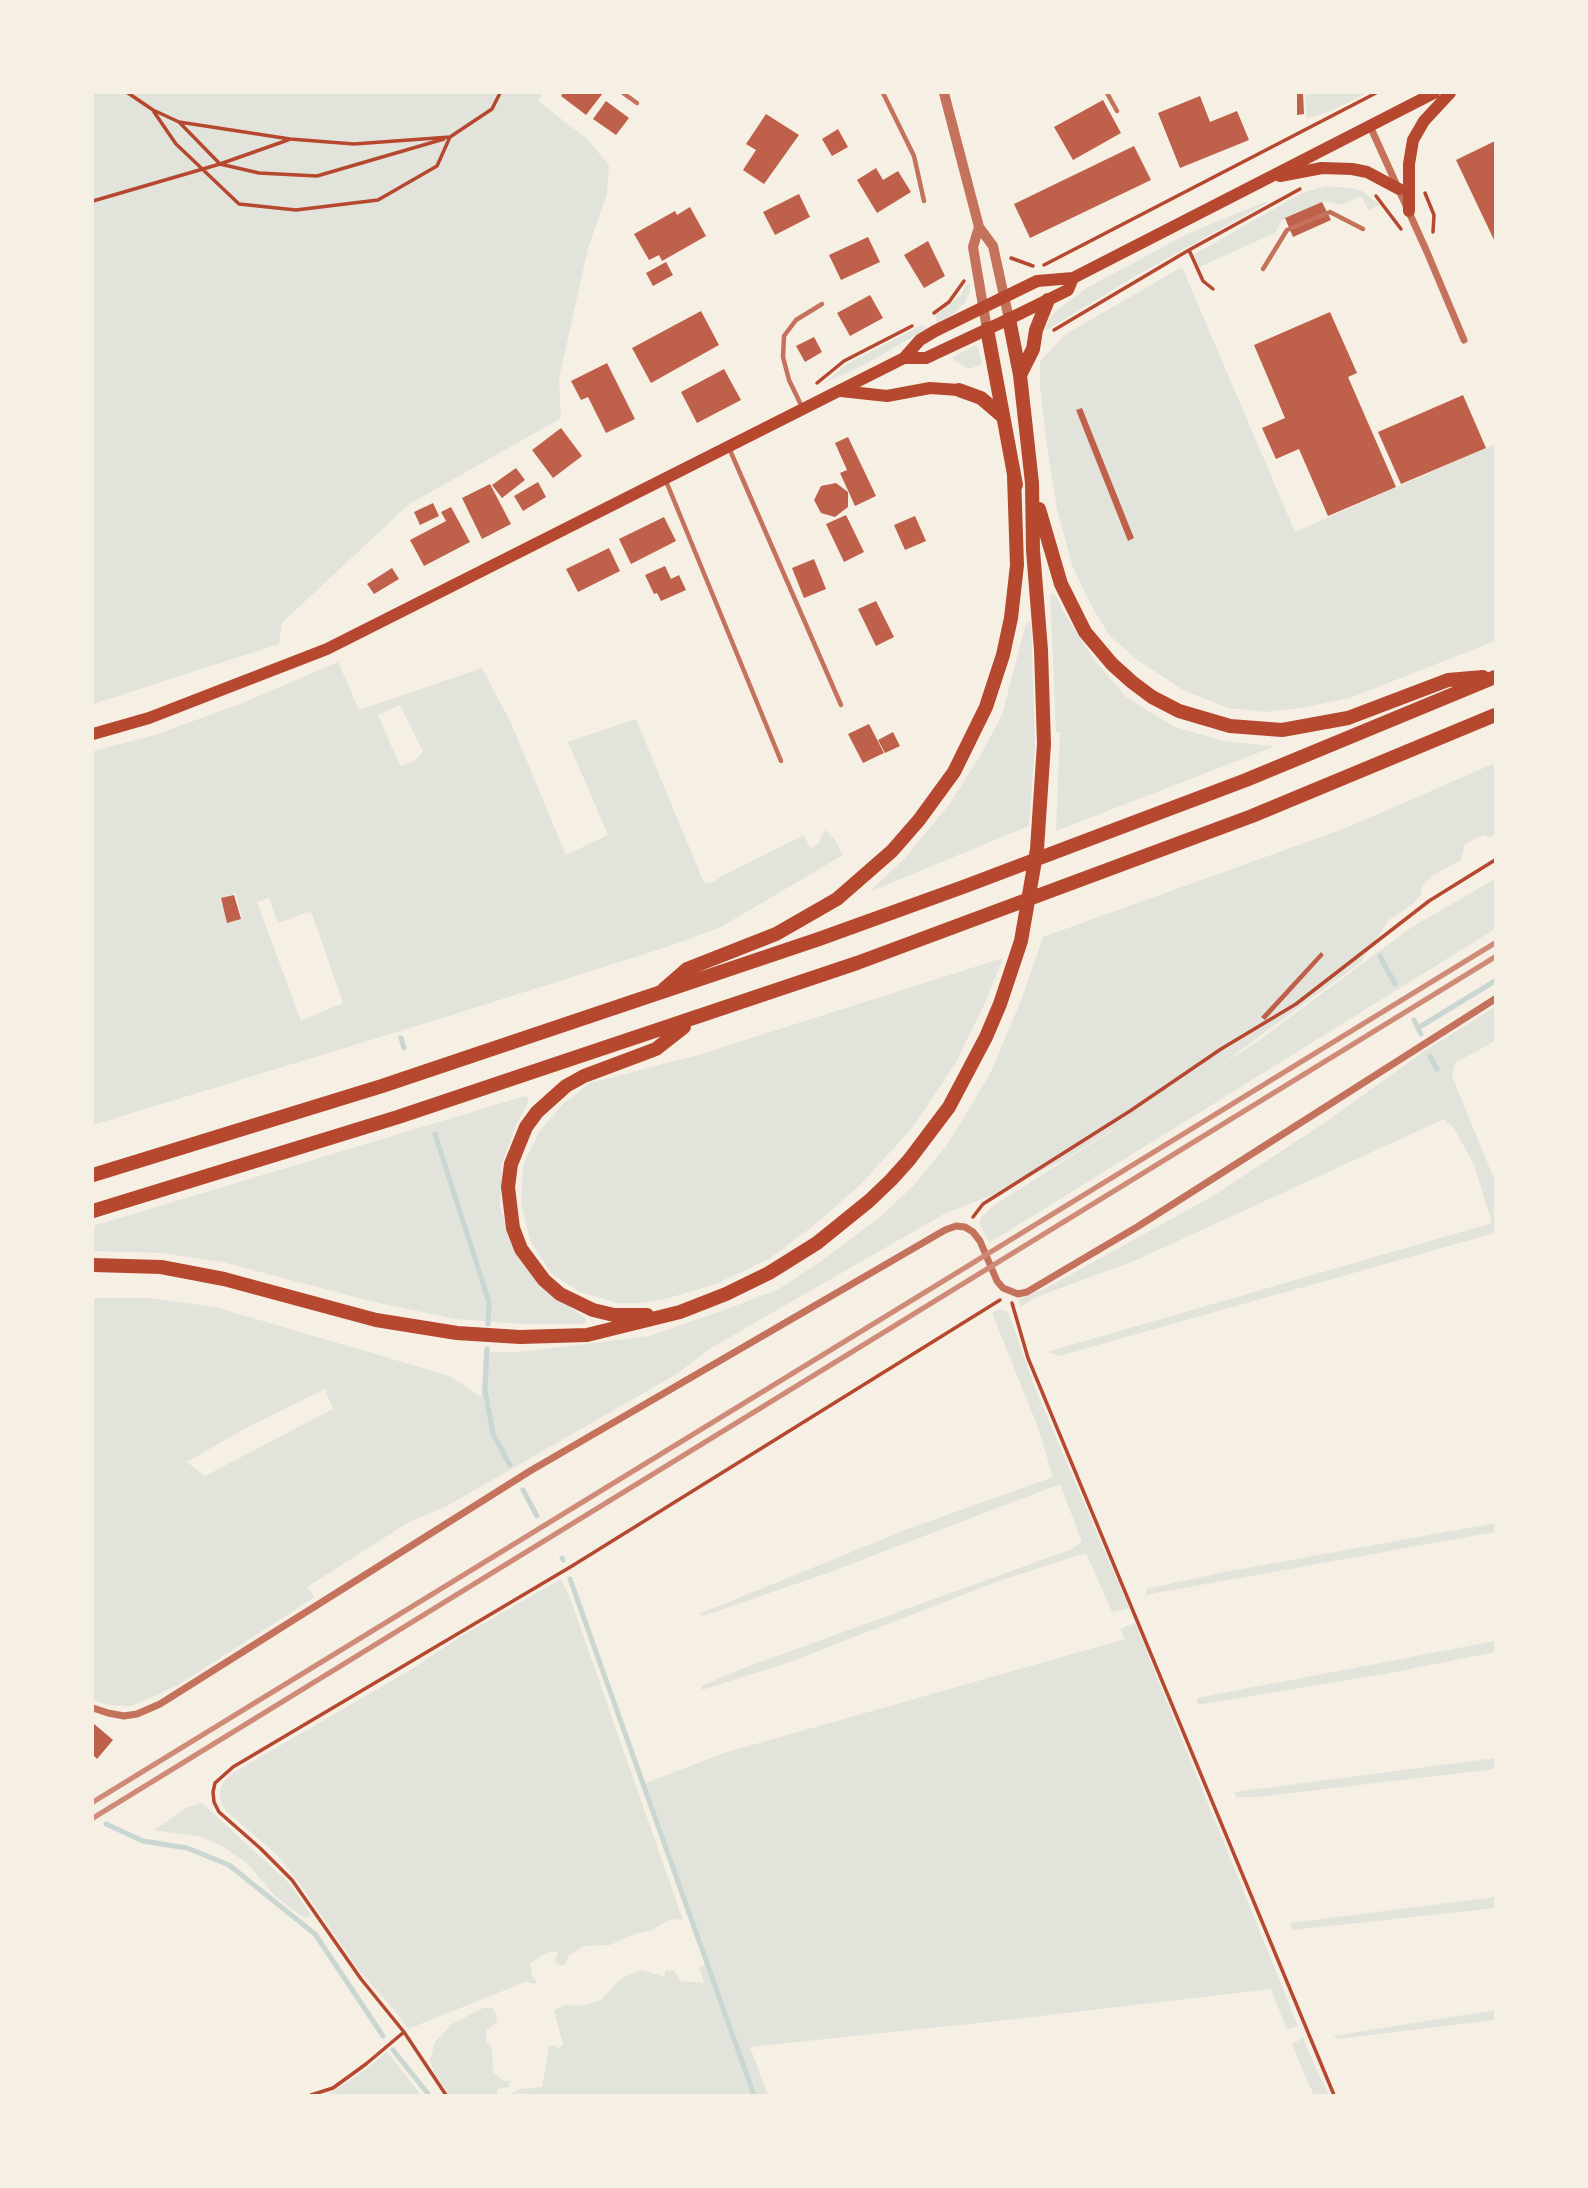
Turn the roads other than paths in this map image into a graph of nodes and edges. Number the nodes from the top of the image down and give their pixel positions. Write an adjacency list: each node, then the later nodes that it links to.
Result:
1 (623, 93): 7 (lane)
2 (883, 93): 12 (lane)
3 (944, 93): 14 (street)
4 (1107, 93): 8 (lane)
5 (1434, 93): 9 (main road)
6 (1450, 93): 13 (main road)
7 (637, 103)
8 (1117, 111)
9 (1370, 125): 10 (main road); 11 (street)
10 (1263, 179): 11 (main road); 17 (main road)
11 (1399, 189): 13 (street)
12 (924, 201)
13 (1409, 211): 24 (street)
14 (979, 228): 18 (street); 21 (street)
15 (1363, 229): 16 (lane)
16 (1263, 269)
17 (1073, 278): 18 (main road); 19 (main road)
18 (1005, 297): 21 (main road); 22 (street)
19 (1048, 300): 22 (main road); 26 (highway)
20 (822, 304): 29 (lane)
21 (983, 308): 23 (street); 25 (main road)
22 (1009, 319): 23 (main road); 26 (highway)
23 (987, 329): 25 (main road); 30 (highway)
24 (1464, 340)
25 (904, 358): 28 (main road)
26 (1020, 375): 34 (highway)
27 (959, 390): 28 (main road); 30 (highway)
28 (840, 391): 29 (main road)
29 (803, 410): 31 (main road)
30 (1002, 416): 32 (highway)
31 (729, 447): 33 (main road); 37 (lane)
32 (1014, 476): 35 (highway); 41 (highway)
33 (666, 480): 39 (main road); 40 (lane)
34 (1032, 483): 35 (highway); 36 (highway)
35 (1033, 550): 47 (highway)
36 (1495, 677): 41 (highway)
37 (841, 705)
38 (1495, 715): 43 (highway)
39 (93, 734)
40 (781, 761)
41 (658, 995): 44 (highway)
42 (1495, 999): 48 (street)
43 (692, 1020): 45 (highway); 47 (highway)
44 (93, 1175)
45 (93, 1211)
46 (93, 1265): 47 (highway)
47 (680, 1312)
48 (93, 1708)

